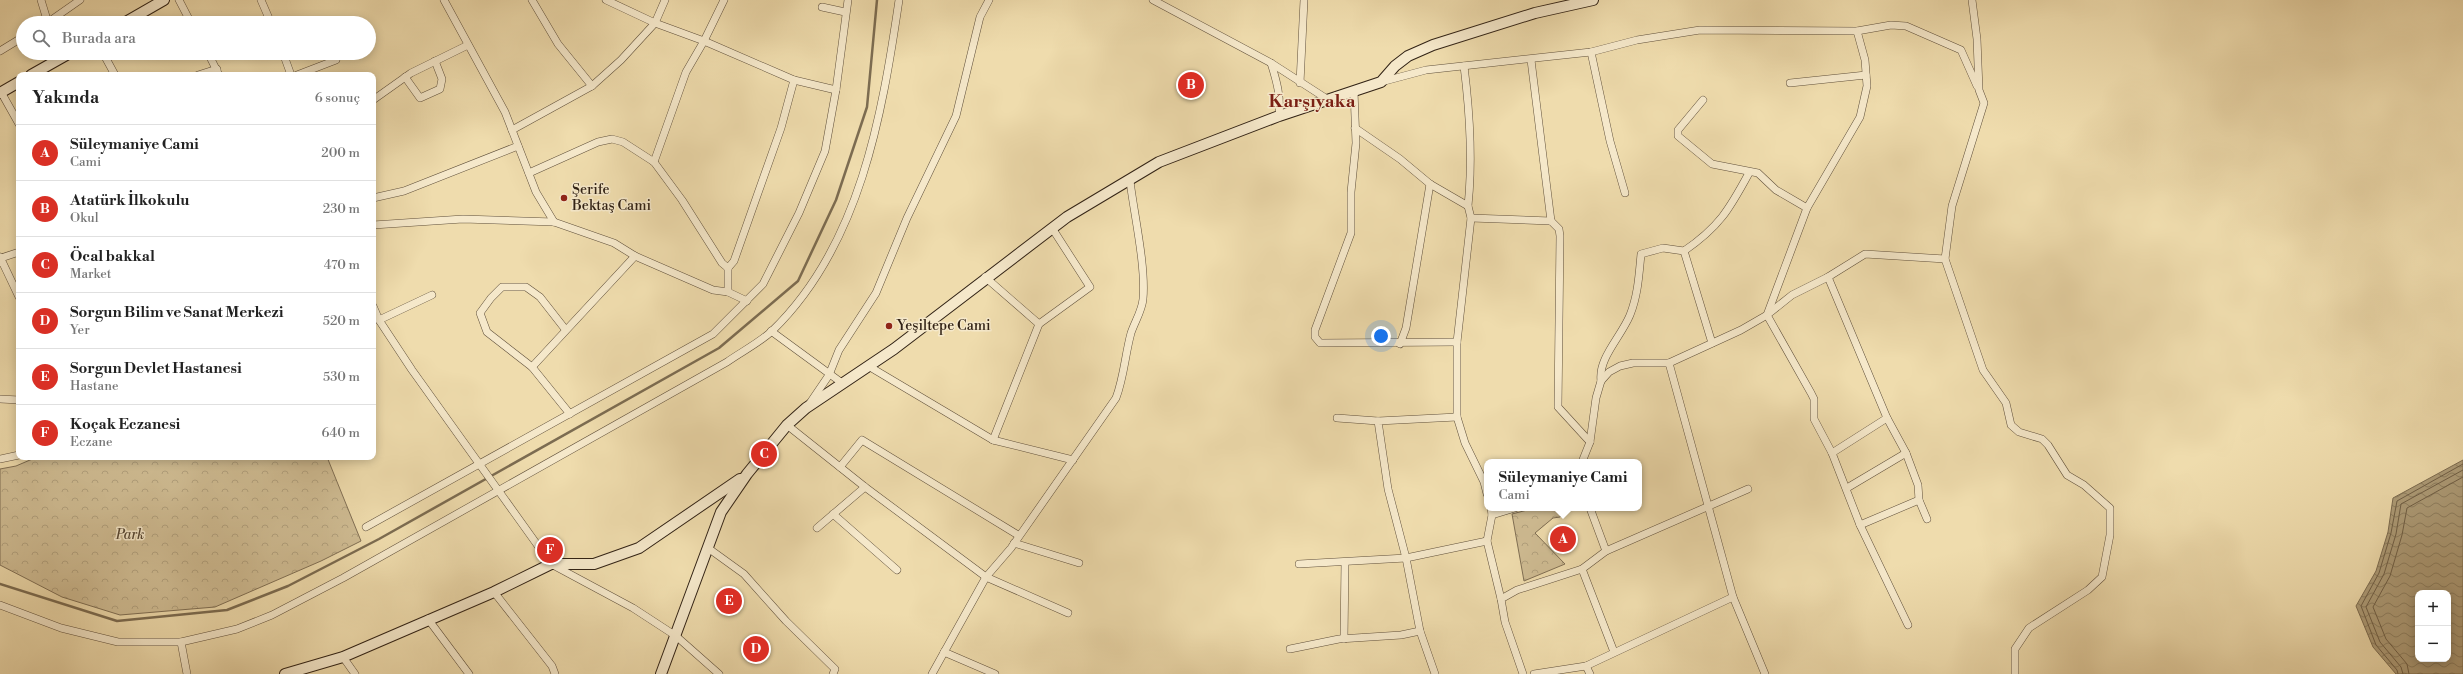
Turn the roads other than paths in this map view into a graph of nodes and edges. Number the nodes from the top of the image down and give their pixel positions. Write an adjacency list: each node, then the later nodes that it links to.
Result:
1 (41, 0): 20 (street)
2 (80, 0): 21 (street)
3 (164, 0): 22 (street)
4 (179, 0): 23 (street)
5 (262, 0): 24 (street)
6 (444, 0): 29 (street)
7 (532, 0): 53 (street)
8 (606, 0): 25 (street)
9 (665, 0): 25 (street)
10 (724, 0): 27 (street)
11 (848, 0): 19 (street)
12 (899, 0): 97 (street)
13 (989, 0): 104 (street)
14 (1153, 0): 39 (street)
15 (1304, 0): 50 (street)
16 (1593, 0): 49 (street)
17 (1972, 0): 55 (street)
18 (822, 7): 19 (street)
19 (845, 12): 54 (street)
20 (46, 16)
21 (58, 16)
22 (136, 16)
23 (187, 16)
24 (268, 16)
25 (655, 23): 27 (street); 53 (street)
26 (1857, 31): 31 (street); 46 (street); 55 (street)
27 (704, 41): 48 (street); 66 (street)
28 (16, 42): 30 (street)
29 (468, 45): 38 (street); 64 (street)
30 (0, 51)
31 (1591, 52): 37 (street); 71 (street)
32 (56, 60): 41 (street)
33 (107, 60): 42 (street)
34 (212, 60): 43 (street)
35 (286, 60): 44 (street)
36 (336, 60): 45 (street)
37 (1531, 60): 40 (street); 76 (street)
38 (435, 61): 47 (street); 47 (street)
39 (1271, 63): 50 (street); 61 (street)
40 (1464, 66): 49 (street); 73 (street)
41 (36, 72)
42 (113, 72)
43 (218, 72)
44 (290, 72)
45 (305, 72)
46 (1866, 75): 51 (street); 74 (street)
47 (405, 77): 58 (street)
48 (794, 80): 54 (street); 85 (street)
49 (1381, 82): 56 (street)
50 (1300, 83): 59 (street)
51 (1790, 83)
52 (16, 84): 57 (street)
53 (592, 86): 64 (street)
54 (836, 90): 91 (street)
55 (1979, 90): 84 (street)
56 (1354, 91): 59 (street); 63 (street)
57 (0, 93): 62 (street)
58 (376, 98)
59 (1327, 100): 61 (street)
60 (1703, 100): 68 (street)
61 (1279, 116): 69 (street)
62 (16, 119)
63 (1355, 128): 70 (street); 100 (street)
64 (512, 130): 65 (street)
65 (518, 146): 67 (street); 72 (street)
66 (654, 162): 67 (street); 85 (street)
67 (528, 173): 77 (street)
68 (1749, 173): 74 (street); 80 (street)
69 (1130, 181): 79 (street); 123 (street)
70 (1430, 184): 73 (street); 100 (street)
71 (1625, 193)
72 (376, 197)
73 (1468, 206): 75 (street)
74 (1807, 208): 93 (street)
75 (1471, 218): 76 (street); 98 (street)
76 (1551, 221): 117 (street)
77 (554, 222): 78 (street); 82 (street)
78 (376, 225)
79 (1052, 228): 86 (street); 95 (street)
80 (1684, 251): 99 (street); 105 (street)
81 (16, 253): 83 (street)
82 (635, 256): 89 (street); 96 (street)
83 (0, 258): 88 (street)
84 (1945, 259): 87 (street); 185 (street)
85 (728, 268): 89 (street)
86 (986, 277): 95 (street); 103 (street)
87 (1828, 277): 93 (street); 113 (street)
88 (16, 291)
89 (728, 292): 91 (street)
90 (432, 295): 94 (street)
91 (747, 301): 110 (street)
92 (376, 313): 94 (street)
93 (1767, 314): 99 (street); 118 (street)
94 (379, 320): 124 (street)
95 (1039, 324): 116 (street)
96 (565, 329): 102 (street); 102 (street)
97 (771, 331): 104 (street); 131 (street)
98 (1457, 342): 100 (street); 112 (street)
99 (1712, 343): 101 (street)
100 (1400, 344)
101 (1669, 363): 105 (street); 133 (street)
102 (532, 367): 110 (street)
103 (870, 367): 106 (street); 116 (street)
104 (829, 375): 106 (street); 109 (street)
105 (1601, 381): 117 (street)
106 (842, 383): 109 (street)
107 (0, 399): 108 (street)
108 (16, 400)
109 (806, 408): 115 (street)
110 (570, 414): 124 (street)
111 (1337, 418): 114 (street)
112 (1457, 418): 114 (street); 127 (street)
113 (1887, 418): 118 (street); 119 (street)
114 (1378, 421): 146 (street)
115 (787, 426): 125 (street); 126 (street)
116 (993, 440): 123 (street)
117 (1590, 442): 122 (street)
118 (1832, 453): 129 (street)
119 (1906, 453): 129 (street); 132 (street)
120 (16, 456): 121 (street)
121 (0, 459)
122 (1583, 459)
123 (1073, 460): 141 (street)
124 (479, 465): 131 (street); 139 (street)
125 (840, 467): 128 (street); 141 (street)
126 (747, 474): 144 (street); 149 (street)
127 (1484, 482)
128 (865, 487): 136 (street); 153 (street)
129 (1847, 488): 138 (street)
130 (1748, 489): 133 (street)
131 (498, 491): 149 (street); 164 (street)
132 (1919, 500): 137 (street); 138 (street)
133 (1708, 508): 145 (street); 155 (street)
134 (1491, 511): 142 (street)
135 (1591, 511): 145 (street)
136 (833, 514): 140 (street); 152 (street)
137 (1926, 519)
138 (1860, 525): 160 (street)
139 (366, 527)
140 (817, 528)
141 (1018, 535): 143 (street)
142 (1487, 541): 146 (street); 156 (street)
143 (1014, 543): 148 (street); 153 (street)
144 (708, 548): 162 (street); 177 (street)
145 (1606, 551): 151 (street)
146 (1406, 558): 147 (street); 161 (street)
147 (1344, 562): 150 (street); 163 (street)
148 (1079, 563)
149 (551, 564): 154 (street); 162 (street)
150 (1299, 564)
151 (1582, 568): 156 (street); 167 (street)
152 (897, 570)
153 (986, 577): 158 (street); 166 (street)
154 (494, 592): 159 (street); 174 (street)
155 (1733, 597): 167 (street); 184 (street)
156 (1502, 599): 181 (street)
157 (0, 606): 164 (street)
158 (1068, 613)
159 (428, 618): 168 (street); 173 (street)
160 (1908, 625)
161 (1420, 630): 163 (street); 180 (street)
162 (676, 636): 175 (street); 176 (street)
163 (1344, 639): 165 (street)
164 (181, 642): 170 (street)
165 (1290, 649)
166 (944, 652): 178 (street); 179 (street)
167 (1614, 652): 169 (street)
168 (343, 657): 171 (street); 172 (street)
169 (1586, 666): 182 (street); 183 (street)
170 (187, 674)
171 (285, 674)
172 (355, 674)
173 (469, 674)
174 (555, 674)
175 (661, 674)
176 (719, 674)
177 (833, 674)
178 (932, 674)
179 (995, 674)
180 (1435, 674)
181 (1523, 674)
182 (1534, 674)
183 (1590, 674)
184 (1764, 674)
185 (2014, 674)

